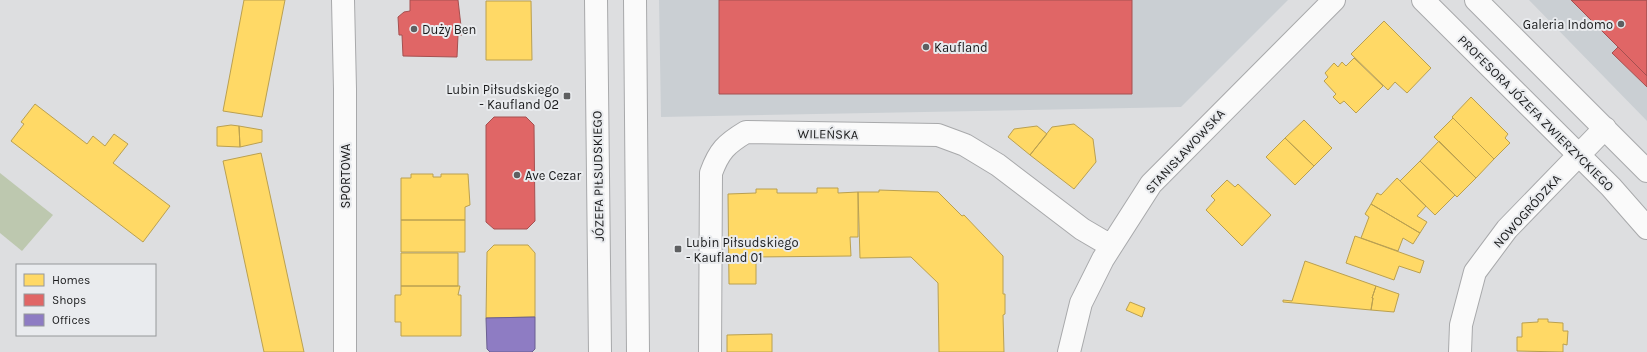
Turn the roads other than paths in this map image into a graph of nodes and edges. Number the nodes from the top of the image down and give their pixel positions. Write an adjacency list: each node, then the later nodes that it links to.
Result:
1 (343, 0): 12 (street, SPORTOWA)
2 (596, 0): 13 (street, JÓZEFA PIŁSUDSKIEGO)
3 (635, 0): 14 (street)
4 (1334, 0): 11 (street, STANISŁAWOWSKA)
5 (1423, 0): 8 (street, PROFESORA JÓZEFA ZWIERZYCKIEGO)
6 (1476, 0): 7 (street)
7 (1605, 128): 8 (street, NOWOGRÓDZKA); 9 (street)
8 (1578, 156): 10 (street, PROFESORA JÓZEFA ZWIERZYCKIEGO); 17 (street, NOWOGRÓDZKA)
9 (1647, 171)
10 (1647, 228)
11 (1111, 246): 15 (street, WILEŃSKA); 16 (street, STANISŁAWOWSKA)
12 (345, 352)
13 (600, 352)
14 (638, 352)
15 (710, 352)
16 (1069, 352)
17 (1460, 352)

